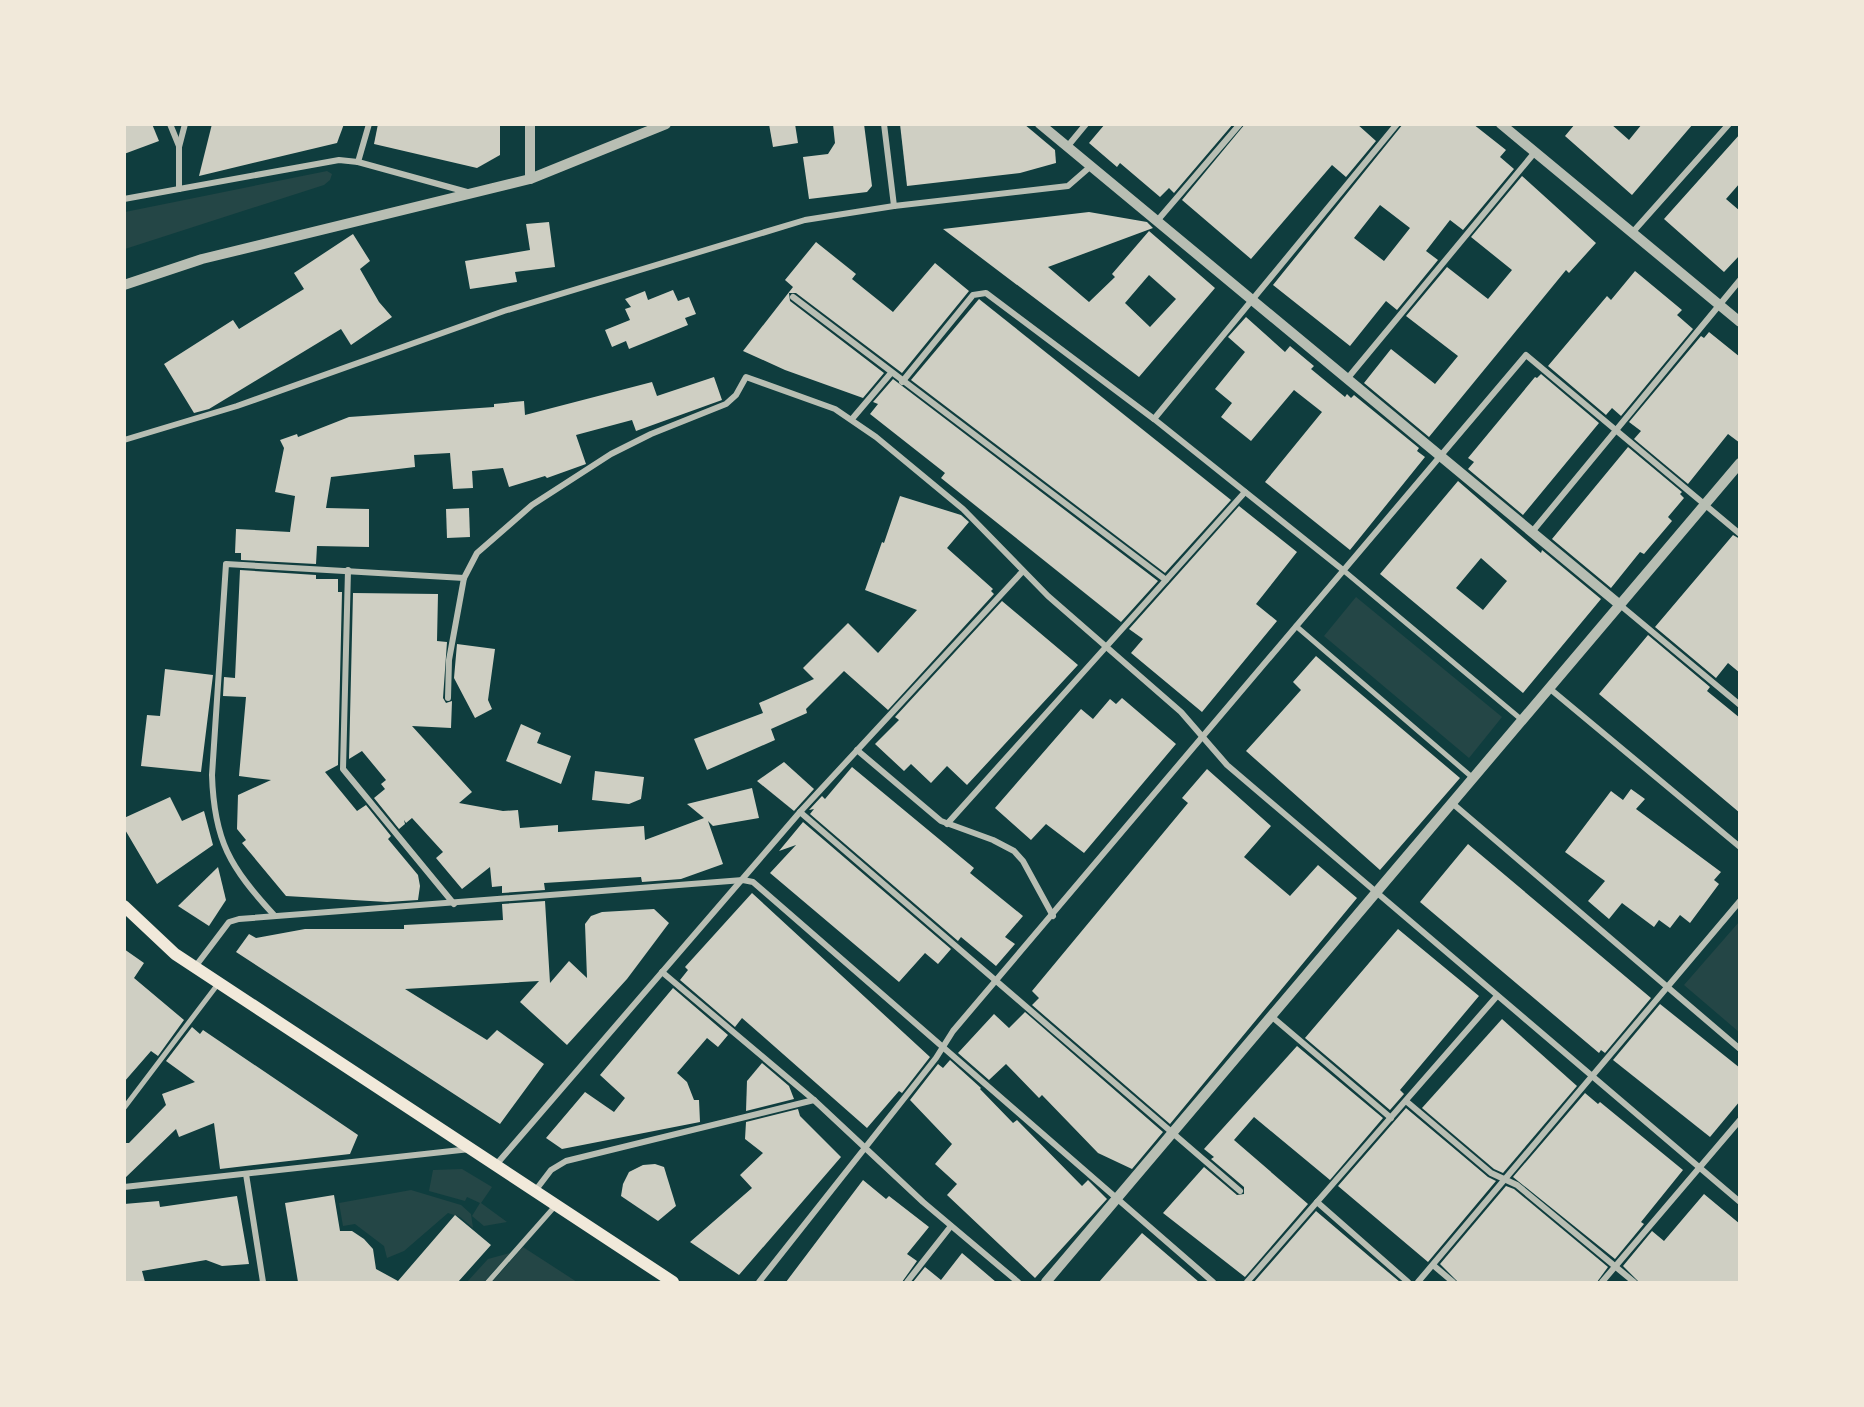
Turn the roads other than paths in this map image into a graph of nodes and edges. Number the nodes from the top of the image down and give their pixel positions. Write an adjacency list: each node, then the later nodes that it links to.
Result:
1 (170, 124): 13 (street)
2 (185, 124): 13 (street)
3 (369, 124): 16 (street)
4 (530, 124): 18 (street)
5 (666, 124): 18 (street)
6 (884, 124): 22 (street)
7 (1040, 124): 14 (street)
8 (1086, 124): 14 (street)
9 (1240, 124): 23 (street)
10 (1397, 124): 28 (street)
11 (1501, 124): 15 (street)
12 (1729, 124): 24 (street)
13 (179, 147): 19 (street)
14 (1067, 147): 17 (street)
15 (1535, 152): 24 (street); 32 (street)
16 (358, 162): 19 (street); 20 (street)
17 (1091, 166): 22 (street); 23 (street)
18 (530, 179): 20 (street)
19 (179, 189): 21 (street)
20 (474, 194): 26 (street)
21 (124, 199)
22 (894, 206): 37 (street)
23 (1157, 221): 28 (street)
24 (1632, 233): 29 (street)
25 (1740, 280): 29 (street)
26 (124, 285)
27 (793, 297): 31 (street)
28 (1253, 301): 32 (street); 35 (street)
29 (1719, 305): 30 (street); 36 (street)
30 (1740, 322)
31 (891, 373): 33 (street); 34 (street)
32 (1347, 379): 38 (street)
33 (902, 382): 35 (street); 48 (street)
34 (852, 419): 46 (street); 47 (street)
35 (1154, 419): 40 (street)
36 (1616, 431): 38 (street); 41 (street); 42 (street)
37 (124, 440)
38 (1440, 456): 42 (street); 45 (street)
39 (1740, 463): 41 (street)
40 (1245, 492): 45 (street); 48 (street)
41 (1705, 505): 43 (street); 49 (street)
42 (1532, 532): 49 (street)
43 (1740, 534)
44 (348, 570): 47 (street); 66 (street); 68 (street)
45 (1343, 570): 50 (street); 55 (street)
46 (1022, 572): 51 (street); 57 (street)
47 (464, 578): 53 (street)
48 (1166, 580): 51 (street)
49 (1620, 605): 52 (street); 54 (street)
50 (1296, 626): 56 (street); 58 (street)
51 (1106, 647): 56 (street); 61 (street)
52 (1550, 688): 55 (street); 62 (street)
53 (448, 698)
54 (1740, 705)
55 (1522, 720): 58 (street)
56 (1203, 737): 64 (street); 69 (street)
57 (857, 750): 60 (street); 61 (street)
58 (1473, 778): 59 (street)
59 (1452, 803): 64 (street); 74 (street)
60 (800, 812): 63 (street); 72 (street)
61 (947, 824): 69 (street)
62 (1740, 847)
63 (743, 880): 66 (street); 71 (street); 77 (street)
64 (1376, 893): 75 (street); 76 (street)
65 (1740, 901): 74 (street)
66 (454, 904): 68 (street)
67 (124, 906): 70 (main road)
68 (274, 915): 70 (street)
69 (1053, 916): 72 (street)
70 (195, 968): 73 (main road)
71 (662, 972): 80 (street); 88 (street)
72 (997, 980): 77 (street); 85 (street)
73 (218, 984): 82 (street); 87 (main road)
74 (1667, 987): 78 (street); 79 (street)
75 (1497, 996): 79 (street); 81 (street)
76 (1272, 1016): 83 (street); 85 (street)
77 (944, 1046): 86 (street); 95 (street)
78 (1740, 1049)
79 (1592, 1076): 89 (street); 91 (street)
80 (814, 1100): 86 (street); 93 (street)
81 (1406, 1101): 83 (street); 91 (street)
82 (124, 1108)
83 (1391, 1118): 96 (street)
84 (1740, 1120): 89 (street)
85 (1173, 1133): 94 (street); 95 (street)
86 (865, 1147): 99 (street); 105 (street)
87 (470, 1149): 88 (main road); 90 (street)
88 (495, 1166): 93 (main road)
89 (1699, 1167): 97 (street); 101 (street)
90 (246, 1174): 92 (street); 102 (street)
91 (1505, 1179): 100 (street); 101 (street)
92 (124, 1187)
93 (535, 1191): 98 (main road)
94 (1240, 1191)
95 (1116, 1200): 108 (street); 109 (street)
96 (1317, 1202): 110 (street); 111 (street)
97 (1740, 1202)
98 (556, 1205): 103 (street); 104 (main road)
99 (951, 1226): 106 (street); 107 (street)
100 (1433, 1265): 112 (street); 113 (street)
101 (1615, 1267): 114 (street); 115 (street)
102 (263, 1282)
103 (488, 1282)
104 (673, 1282)
105 (759, 1282)
106 (907, 1282)
107 (1018, 1282)
108 (1046, 1282)
109 (1213, 1282)
110 (1247, 1282)
111 (1408, 1282)
112 (1418, 1282)
113 (1453, 1282)
114 (1602, 1282)
115 (1634, 1282)

